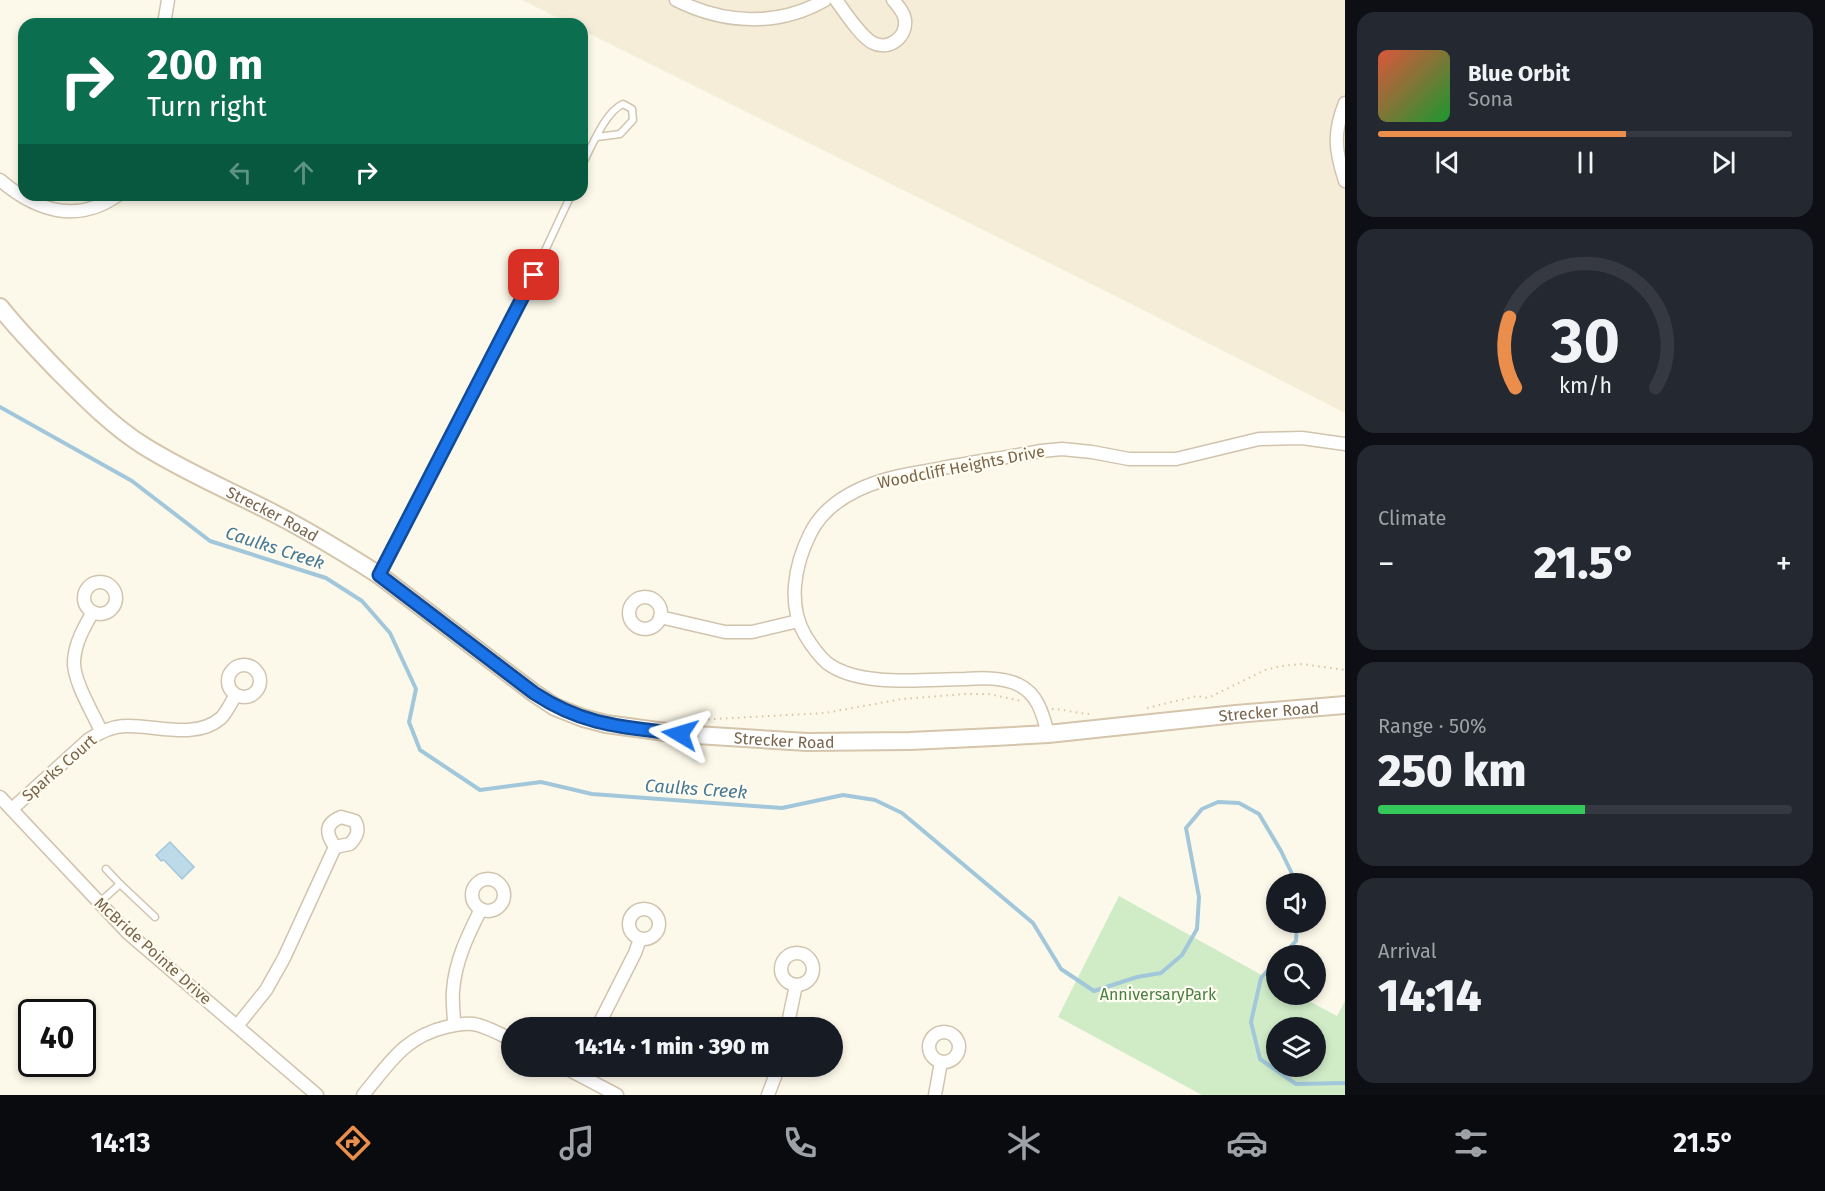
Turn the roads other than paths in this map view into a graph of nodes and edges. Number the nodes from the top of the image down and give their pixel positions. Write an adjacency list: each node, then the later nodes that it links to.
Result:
1 (168, 0): 6 (street)
2 (676, 0): 3 (street)
3 (825, 0)
4 (836, 0): 5 (street)
5 (893, 0)
6 (165, 18)
7 (1345, 103): 11 (street)
8 (597, 136): 8 (lane); 9 (lane)
9 (588, 153)
10 (0, 180): 12 (street)
11 (1345, 181)
12 (18, 194)
13 (30, 201): 14 (street)
14 (109, 201)
15 (569, 201): 18 (lane)
16 (0, 308): 18 (street, Strecker Road)
17 (1345, 444): 21 (street, Woodcliff Heights Drive)
18 (379, 575): 25 (street, Strecker Road)
19 (93, 612): 24 (street)
20 (660, 617): 21 (street)
21 (798, 621): 25 (street, Woodcliff Heights Drive)
22 (236, 695): 24 (street, Sparks Court)
23 (1345, 705): 25 (street, Strecker Road)
24 (101, 731): 27 (street, Sparks Court)
25 (1048, 734)
26 (0, 797): 27 (street, McBride Pointe Drive)
27 (12, 809): 31 (street, McBride Pointe Drive)
28 (335, 847): 39 (street)
29 (106, 870): 30 (lane)
30 (120, 884): 31 (lane); 33 (lane)
31 (99, 903): 39 (street, McBride Pointe Drive)
32 (481, 909): 38 (street)
33 (155, 917)
34 (640, 939): 36 (street)
35 (795, 985): 37 (street)
36 (603, 1017)
37 (789, 1017)
38 (454, 1025): 40 (street); 45 (street)
39 (237, 1026): 44 (street, McBride Pointe Drive)
40 (501, 1035)
41 (941, 1062): 48 (street)
42 (587, 1077): 46 (street)
43 (775, 1077): 47 (street)
44 (317, 1095)
45 (363, 1095)
46 (617, 1095)
47 (768, 1095)
48 (935, 1095)

